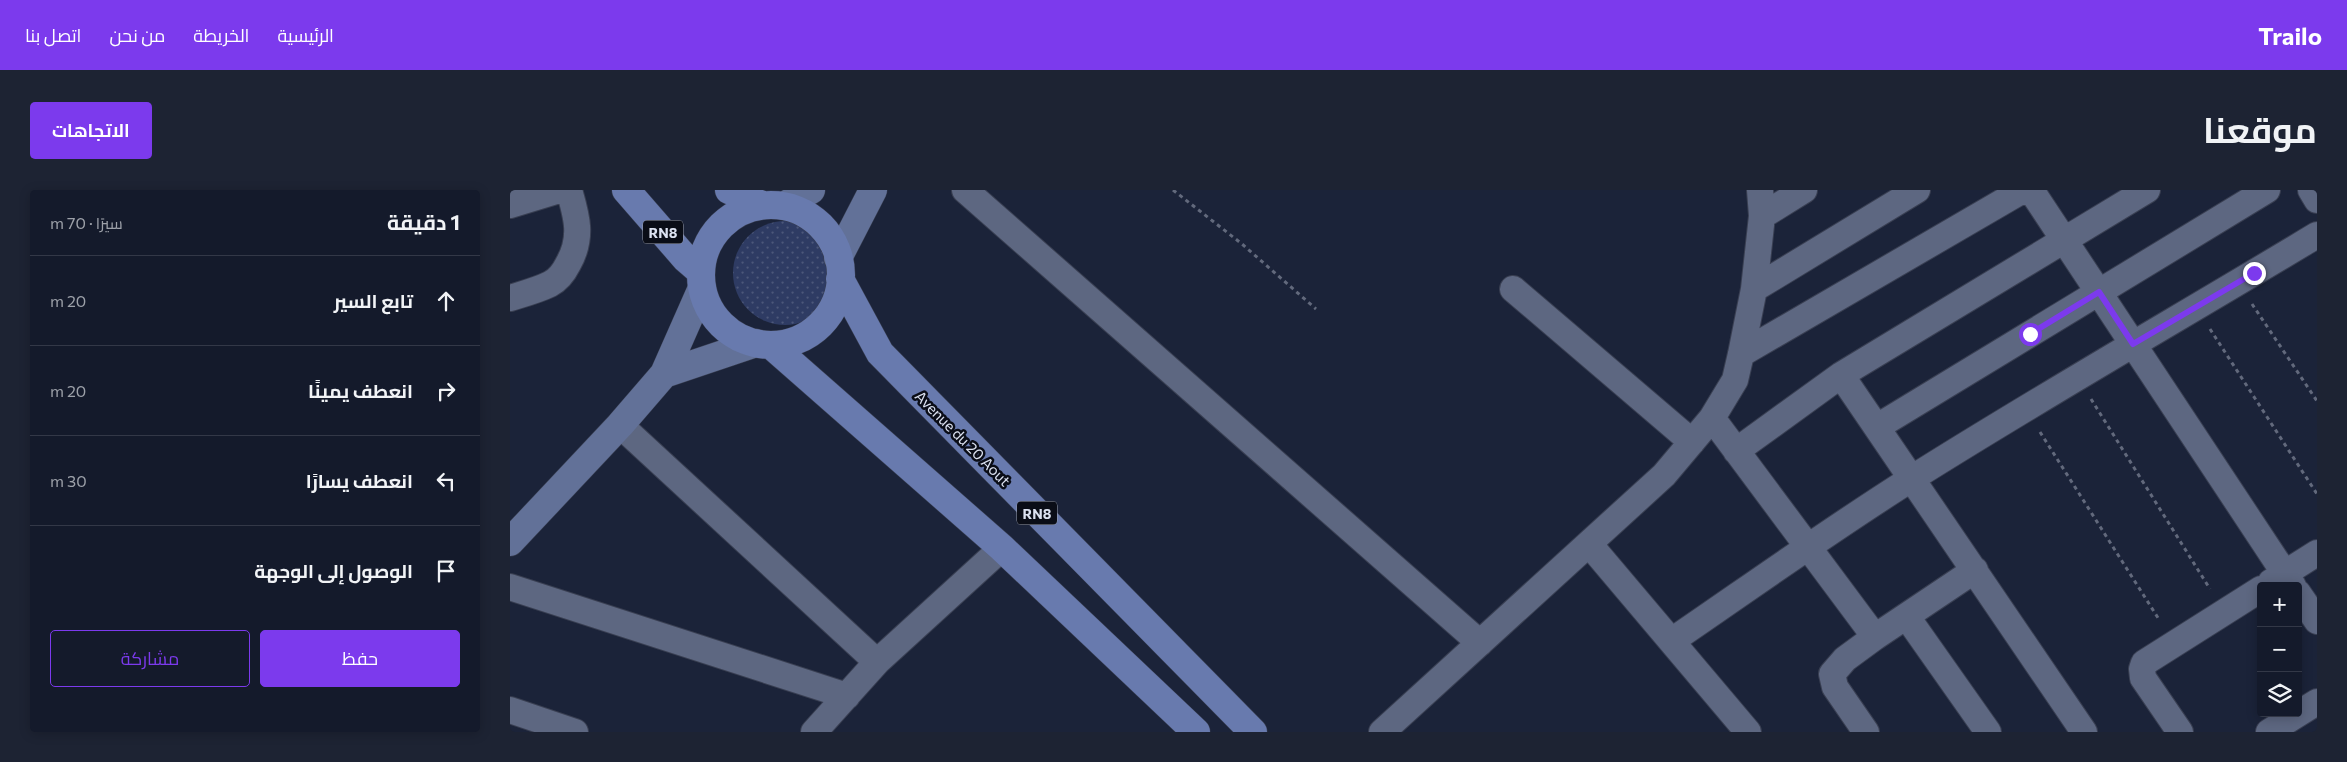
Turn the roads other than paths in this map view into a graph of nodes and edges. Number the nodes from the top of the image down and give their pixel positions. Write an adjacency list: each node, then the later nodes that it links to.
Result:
1 (559, 190): 17 (street)
2 (569, 190): 27 (street)
3 (626, 190): 23 (main road, RN8)
4 (728, 190): 18 (main road, RN8)
5 (812, 190): 18 (street)
6 (873, 190): 22 (street)
7 (965, 190): 54 (street)
8 (1760, 190): 19 (street)
9 (1804, 190): 19 (street)
10 (1917, 190): 25 (street)
11 (2023, 190): 30 (street)
12 (2031, 190): 21 (street)
13 (2147, 190): 21 (street)
14 (2268, 190): 26 (street)
15 (2311, 190): 16 (street)
16 (2317, 200)
17 (510, 205)
18 (773, 205): 22 (main road, RN8); 23 (main road)
19 (1762, 216): 25 (street)
20 (2317, 235): 29 (street)
21 (2064, 240): 26 (street); 32 (street)
22 (839, 268): 28 (main road); 62 (main road, Avenue du 20 Aout / RN8)
23 (701, 280): 28 (main road, RN8); 31 (street)
24 (1513, 289): 36 (street)
25 (1754, 289): 30 (street)
26 (2099, 292): 29 (street); 35 (street)
27 (510, 298)
28 (764, 344): 31 (street); 42 (main road, RN8)
29 (2133, 344): 38 (street); 45 (street)
30 (1741, 354): 33 (street)
31 (664, 374): 34 (street)
32 (1841, 375): 35 (street); 37 (street)
33 (1712, 418): 36 (street); 37 (street)
34 (620, 425): 39 (street); 55 (street)
35 (1876, 427): 38 (street)
36 (1692, 442): 40 (street)
37 (1736, 451): 41 (street)
38 (1911, 479): 41 (street); 44 (street)
39 (510, 542)
40 (1590, 545): 53 (street); 54 (street)
41 (1808, 547): 52 (street); 53 (street)
42 (1002, 548): 55 (street); 61 (main road, RN8)
43 (2317, 553): 46 (street)
44 (1975, 570): 50 (street); 67 (street)
45 (2284, 582)
46 (2287, 582)
47 (510, 587): 56 (street)
48 (2257, 592): 68 (street)
49 (2302, 604): 51 (street)
50 (1907, 617): 52 (street); 66 (street)
51 (2317, 622)
52 (1875, 637): 65 (street)
53 (1673, 640): 64 (street)
54 (1480, 642): 63 (street)
55 (878, 662): 56 (street)
56 (847, 696): 60 (street)
57 (2317, 702): 69 (street)
58 (510, 710): 59 (street)
59 (575, 732)
60 (814, 732)
61 (1196, 732)
62 (1253, 732)
63 (1382, 732)
64 (1748, 732)
65 (1866, 732)
66 (1988, 732)
67 (2084, 732)
68 (2180, 732)
69 (2269, 732)

